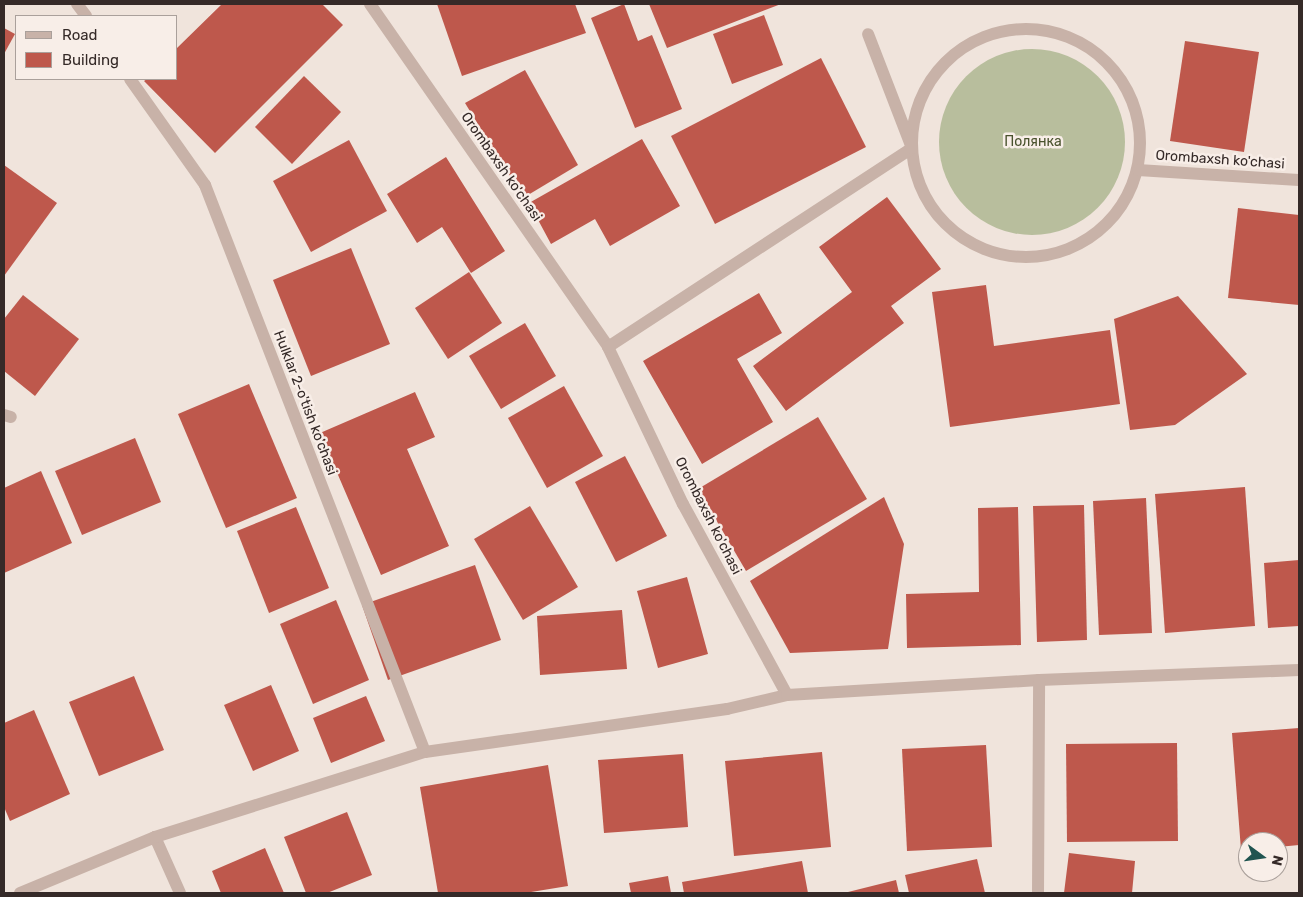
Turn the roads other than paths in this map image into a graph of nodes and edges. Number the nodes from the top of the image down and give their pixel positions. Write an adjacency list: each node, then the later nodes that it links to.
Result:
1 (77, 4): 3 (street)
2 (370, 4): 9 (street, Orombaxsh ko'chasi)
3 (85, 15)
4 (868, 34): 6 (street, Orombaxsh ko'chasi)
5 (131, 80): 13 (street, Hulklar 2-o'tish ko'chasi)
6 (912, 148): 7 (street, Orombaxsh ko'chasi); 7 (street, Orombaxsh ko'chasi); 9 (street)
7 (1138, 170): 8 (street, Orombaxsh ko'chasi)
8 (1299, 180)
9 (608, 347): 12 (street, Orombaxsh ko'chasi)
10 (1299, 670): 11 (street)
11 (1039, 680): 12 (street); 17 (street)
12 (787, 695): 13 (street)
13 (425, 752): 14 (street)
14 (155, 837): 15 (street); 16 (street)
15 (20, 893)
16 (180, 893)
17 (1038, 893)

